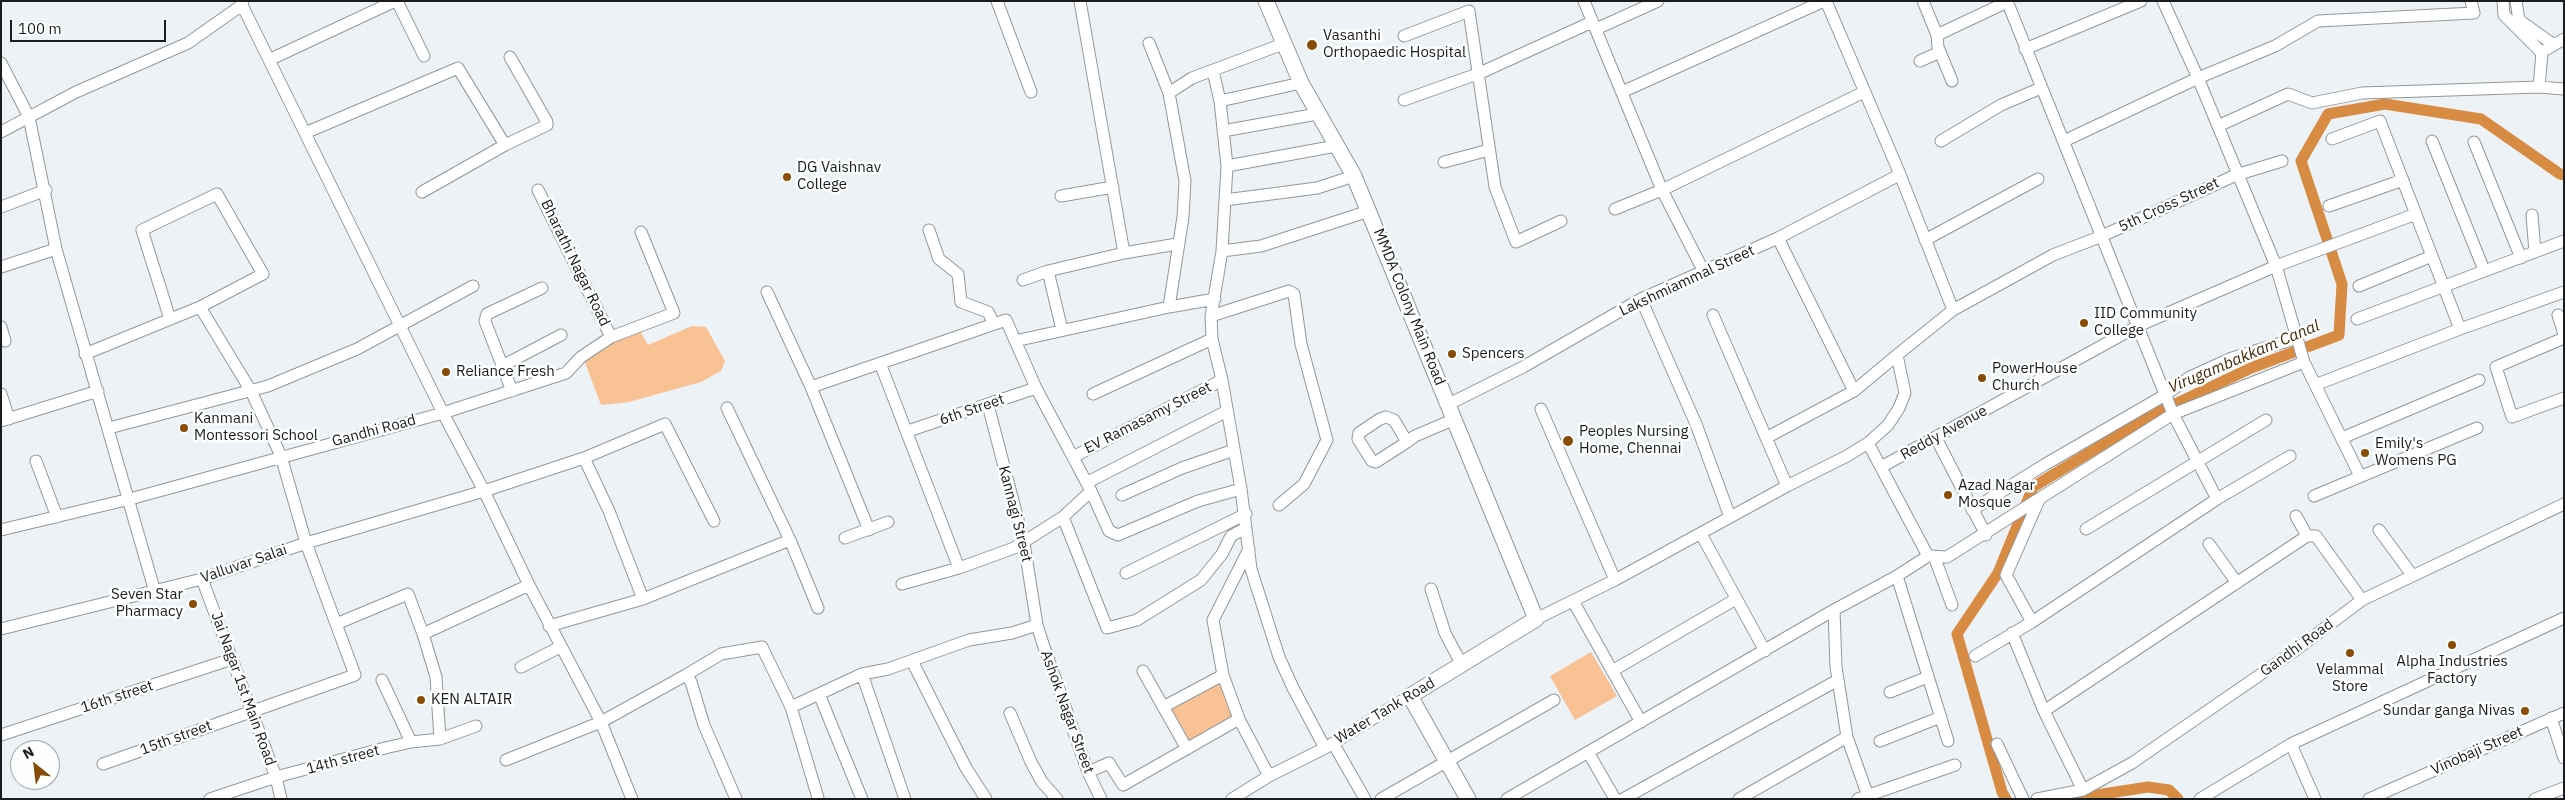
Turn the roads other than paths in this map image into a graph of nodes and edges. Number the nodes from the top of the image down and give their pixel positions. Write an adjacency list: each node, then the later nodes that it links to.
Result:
1 (396, 1): 26 (street); 28 (street)
2 (997, 1): 39 (street)
3 (1080, 1): 67 (street)
4 (1267, 1): 21 (street, MMDA Colony Main Road)
5 (1584, 1): 16 (street)
6 (1658, 1): 16 (street)
7 (1825, 1): 40 (street); 41 (street)
8 (1923, 1): 17 (street)
9 (2141, 1): 23 (street)
10 (2164, 1): 33 (street)
11 (2471, 1): 33 (street)
12 (2503, 1): 25 (street)
13 (2516, 1): 22 (street)
14 (2007, 2): 17 (street); 23 (street)
15 (243, 3): 28 (street); 46 (street)
16 (1594, 26): 32 (street); 40 (street)
17 (1937, 35): 24 (street)
18 (1404, 36): 32 (street)
19 (2564, 38): 22 (street)
20 (1149, 43): 42 (street)
21 (1283, 44): 31 (street); 35 (street, MMDA Colony Main Road)
22 (2554, 45): 25 (street)
23 (2026, 49): 37 (street)
24 (1940, 52): 29 (street); 34 (street)
25 (2542, 53): 36 (street)
26 (424, 56)
27 (510, 57): 56 (street)
28 (271, 60): 50 (street)
29 (1920, 61)
30 (1, 63): 46 (street)
31 (1213, 71): 42 (street); 43 (street)
32 (1480, 73): 44 (street); 58 (street)
33 (2198, 78): 47 (street); 53 (street)
34 (1952, 81)
35 (1301, 84): 43 (street); 45 (street, MMDA Colony Main Road)
36 (2540, 87): 38 (street); 47 (street)
37 (2041, 88): 52 (street); 53 (street)
38 (2564, 89)
39 (1031, 92)
40 (1622, 92): 70 (street)
41 (1864, 92): 62 (street); 70 (street)
42 (1169, 93): 87 (street)
43 (1220, 100): 48 (street)
44 (1404, 100)
45 (1317, 114): 48 (street); 57 (street, MMDA Colony Main Road)
46 (29, 117): 49 (street); 68 (street)
47 (2218, 126): 63 (street)
48 (1222, 131): 61 (street)
49 (1, 132)
50 (305, 133): 56 (street); 116 (street)
51 (2332, 138): 66 (street)
52 (1941, 141)
53 (2064, 141): 83 (street)
54 (2432, 141): 96 (street)
55 (2474, 142): 93 (street)
56 (505, 145): 71 (street)
57 (1336, 146): 61 (street); 64 (street, MMDA Colony Main Road)
58 (1489, 150): 60 (street); 80 (street)
59 (2282, 161): 63 (street, 5th Cross Street)
60 (1444, 162)
61 (1227, 166): 73 (street)
62 (1899, 174): 84 (street, Lakshmiammal Street); 85 (street)
63 (2236, 174): 83 (street, 5th Cross Street); 94 (street)
64 (1354, 176): 73 (street); 77 (street, MMDA Colony Main Road)
65 (2038, 179): 85 (street)
66 (2403, 180): 74 (street); 78 (street)
67 (1113, 187): 72 (street); 91 (street)
68 (46, 190): 75 (street); 88 (street)
69 (538, 190): 124 (street, Bharathi Nagar Road)
70 (1662, 190): 76 (street); 98 (street)
71 (422, 192)
72 (1061, 196)
73 (1225, 200): 89 (street)
74 (2329, 206)
75 (1, 207)
76 (1615, 209)
77 (1369, 211): 89 (street); 148 (street, MMDA Colony Main Road)
78 (2416, 214): 92 (street); 94 (street, Reddy Avenue)
79 (2532, 215): 90 (street)
80 (1561, 221)
81 (929, 230): 117 (street)
82 (641, 232): 124 (street, Gandhi Road)
83 (2102, 236): 110 (street, 5th Cross Street); 118 (street)
84 (1778, 238): 98 (street, Lakshmiammal Street); 143 (street)
85 (1925, 240): 110 (street)
86 (2564, 241): 90 (street)
87 (1177, 244): 91 (street); 109 (street)
88 (56, 249): 95 (street); 130 (street)
89 (1222, 251): 106 (street)
90 (2535, 252): 93 (street)
91 (1124, 253): 97 (street)
92 (2432, 256): 101 (street); 102 (street)
93 (2521, 258): 96 (street)
94 (2276, 266): 118 (street, Reddy Avenue); 125 (street)
95 (1, 267)
96 (2484, 270): 102 (street)
97 (1048, 271): 99 (street); 121 (street)
98 (1704, 272): 107 (street, Lakshmiammal Street)
99 (1023, 280)
100 (473, 286): 116 (street)
101 (2359, 286)
102 (2443, 286): 115 (street); 120 (street)
103 (542, 288): 134 (street)
104 (767, 292): 138 (street)
105 (2564, 292): 120 (street)
106 (1215, 299): 109 (street); 113 (street)
107 (1642, 299): 148 (street, Lakshmiammal Street); 191 (street)
108 (200, 307): 114 (street); 114 (street); 141 (street)
109 (1170, 307): 121 (street)
110 (1953, 310): 131 (street, 5th Cross Street)
111 (1713, 315): 161 (street)
112 (2558, 315): 122 (street)
113 (1211, 316): 127 (street); 185 (street)
114 (170, 319): 130 (street)
115 (2357, 320)
116 (400, 324): 141 (street); 153 (street)
117 (994, 324): 129 (street); 133 (street)
118 (2138, 326): 146 (street); 162 (street, Reddy Avenue)
119 (1, 327): 128 (street)
120 (2460, 329): 137 (street)
121 (1062, 330): 129 (street)
122 (2564, 334)
123 (561, 335): 134 (street)
124 (611, 336): 142 (street, Gandhi Road)
125 (2297, 338): 132 (street); 146 (street)
126 (2564, 338): 147 (street)
127 (1212, 339): 135 (street); 145 (street)
128 (5, 341)
129 (1015, 341): 139 (street)
130 (85, 354): 140 (street)
131 (1898, 355): 143 (street, 5th Cross Street); 165 (street)
132 (2304, 362): 137 (street); 154 (street)
133 (880, 363): 138 (street); 160 (street)
134 (504, 365): 142 (street)
135 (1222, 380): 152 (street); 169 (street, EV Ramasamy Street)
136 (2479, 380): 163 (street)
137 (2316, 385): 163 (street)
138 (811, 387): 197 (street)
139 (1036, 388): 149 (street, 6th Street); 169 (street)
140 (98, 391): 156 (street); 158 (street)
141 (251, 391): 158 (street); 167 (street)
142 (512, 391): 153 (street, Gandhi Road)
143 (1854, 391): 161 (street, 5th Cross Street)
144 (1, 394): 156 (street)
145 (1093, 394)
146 (2165, 395): 154 (street); 186 (street)
147 (2564, 398)
148 (1449, 404): 155 (street, MMDA Colony Main Road)
149 (988, 405): 160 (street, 6th Street); 205 (street, Kannagi Street)
150 (727, 408): 203 (street)
151 (1541, 409): 214 (street)
152 (1227, 411): 166 (street); 175 (street)
153 (443, 413): 167 (street, Gandhi Road); 178 (street)
154 (2173, 414): 172 (street); 183 (street)
155 (1455, 419): 164 (street); 228 (street, MMDA Colony Main Road)
156 (5, 420)
157 (2266, 420): 172 (street)
158 (109, 428): 181 (street)
159 (2477, 428): 174 (street)
160 (908, 431): 209 (street)
161 (1766, 438): 176 (street)
162 (1936, 438): 173 (street, Reddy Avenue); 186 (street)
163 (2342, 438): 174 (street)
164 (1407, 442): 164 (street)
165 (1868, 443): 173 (street); 176 (street)
166 (1234, 450): 177 (street); 179 (street)
167 (281, 456): 181 (street, Gandhi Road); 204 (street)
168 (2290, 456): 182 (street)
169 (1073, 457): 175 (street)
170 (584, 458): 178 (street, Valluvar Salai); 192 (street, Valluvar Salai); 220 (street)
171 (36, 461): 189 (street)
172 (2195, 461): 182 (street); 195 (street)
173 (1881, 467): 208 (street)
174 (2360, 476): 180 (street)
175 (1089, 486): 177 (street); 190 (street)
176 (1786, 486): 191 (street)
177 (1241, 489): 187 (street)
178 (484, 491): 204 (street, Valluvar Salai); 217 (street)
179 (1122, 495)
180 (2314, 496)
181 (130, 499): 189 (street, Gandhi Road); 219 (street)
182 (2217, 499): 229 (street)
183 (2038, 500): 200 (street); 229 (street)
184 (2564, 504): 211 (street, Gandhi Road)
185 (1279, 505)
186 (1972, 510): 200 (street)
187 (1246, 514): 194 (street); 210 (street)
188 (2296, 516): 201 (street)
189 (57, 517): 196 (street, Gandhi Road)
190 (1063, 517): 194 (street); 205 (street)
191 (1730, 517): 199 (street)
192 (714, 521)
193 (888, 522): 197 (street)
194 (1244, 529): 207 (street)
195 (2086, 529)
196 (1, 530)
197 (869, 530): 202 (street)
198 (2379, 530): 211 (street)
199 (1701, 534): 214 (street); 221 (street)
200 (1986, 534): 208 (street)
201 (2307, 536): 216 (street); 222 (street)
202 (845, 538)
203 (790, 540): 220 (street); 225 (street)
204 (306, 543): 213 (street, Valluvar Salai); 230 (street)
205 (1024, 543): 209 (street); 231 (street, Kannagi Street)
206 (2209, 544): 216 (street)
207 (1249, 549): 247 (street); 275 (street)
208 (1931, 556): 212 (street); 224 (street)
209 (959, 568): 215 (street)
210 (1126, 573)
211 (2412, 575): 222 (street, Gandhi Road)
212 (1897, 576): 226 (street); 248 (street)
213 (202, 579): 219 (street, Valluvar Salai); 239 (street, Jai Nagar 1st Main Road)
214 (1615, 580): 223 (street)
215 (902, 584)
216 (2237, 584): 257 (street)
217 (529, 585): 232 (street); 235 (street)
218 (1431, 589): 241 (street)
219 (155, 592): 233 (street, Valluvar Salai)
220 (643, 599): 232 (street)
221 (1736, 599): 237 (street); 244 (street)
222 (2362, 600): 287 (street, Gandhi Road)
223 (1573, 601): 228 (street); 244 (street)
224 (1952, 605)
225 (818, 608)
226 (1834, 610): 237 (street); 250 (street)
227 (2564, 618): 274 (street)
228 (1536, 619): 241 (street, Water Tank Road)
229 (2032, 622): 234 (street)
230 (336, 624): 235 (street); 258 (street, 15th street)
231 (1037, 625): 240 (street); 283 (street, Ashok Nagar Street)
232 (549, 626): 236 (street)
233 (1, 629)
234 (2012, 633): 238 (street); 257 (street)
235 (423, 634): 269 (street)
236 (560, 647): 242 (street); 264 (street)
237 (1766, 651): 265 (street)
238 (1975, 656)
239 (232, 659): 258 (street, Jai Nagar 1st Main Road); 267 (street, 16th street)
240 (912, 661): 245 (street); 298 (street)
241 (1462, 665): 253 (street, Water Tank Road)
242 (521, 667)
243 (1143, 671): 256 (street)
244 (1612, 671): 265 (street)
245 (862, 674): 252 (street); 297 (street)
246 (686, 675): 255 (street); 264 (street); 295 (street)
247 (1223, 675): 256 (street); 263 (street)
248 (1928, 677): 251 (street); 261 (street)
249 (382, 680): 272 (street)
250 (1838, 680): 268 (street); 307 (street)
251 (1890, 692)
252 (819, 694): 255 (street); 296 (street)
253 (1410, 696): 275 (street, Water Tank Road); 280 (street)
254 (1554, 700): 280 (street)
255 (791, 707): 291 (street)
256 (1163, 707): 276 (street)
257 (2044, 711): 287 (street)
258 (250, 712): 281 (street, 15th street); 285 (street, Jai Nagar 1st Main Road)
259 (1010, 713): 299 (street)
260 (2564, 713): 262 (street, Vinobaji Street)
261 (1941, 717): 270 (street); 271 (street)
262 (2551, 718): 278 (street); 288 (street, Vinobaji Street)
263 (1239, 719): 276 (street); 284 (street)
264 (601, 722): 279 (street); 294 (street)
265 (1641, 722): 277 (street)
266 (476, 726): 269 (street, 14th street)
267 (1, 735)
268 (1847, 737): 290 (street); 308 (street)
269 (440, 739): 272 (street, 14th street)
270 (1880, 741)
271 (1948, 741)
272 (411, 742): 285 (street, 14th street)
273 (1997, 744): 309 (street)
274 (2291, 744): 289 (street); 312 (street)
275 (1329, 745): 284 (street, Water Tank Road); 302 (street)
276 (1187, 749): 283 (street)
277 (1588, 752): 305 (street); 306 (street)
278 (2564, 758)
279 (506, 760)
280 (1446, 760): 303 (street); 304 (street)
281 (103, 764)
282 (1955, 765): 290 (street)
283 (1088, 772): 300 (street, Ashok Nagar Street)
284 (1269, 776): 301 (street, Water Tank Road)
285 (276, 777): 292 (street, 14th street); 293 (street, Jai Nagar 1st Main Road)
286 (2564, 788): 314 (street)
287 (2084, 790): 310 (street, Gandhi Road)
288 (2392, 794): 313 (street, Vinobaji Street)
289 (2216, 795): 311 (street)
290 (1865, 797)
291 (818, 798)
292 (210, 799)
293 (280, 799)
294 (632, 799)
295 (736, 799)
296 (862, 799)
297 (905, 799)
298 (986, 799)
299 (1057, 799)
300 (1101, 799)
301 (1232, 799)
302 (1366, 799)
303 (1381, 799)
304 (1468, 799)
305 (1507, 799)
306 (1615, 799)
307 (1623, 799)
308 (1739, 799)
309 (2023, 799)
310 (2037, 799)
311 (2200, 799)
312 (2315, 799)
313 (2369, 799)
314 (2535, 799)

